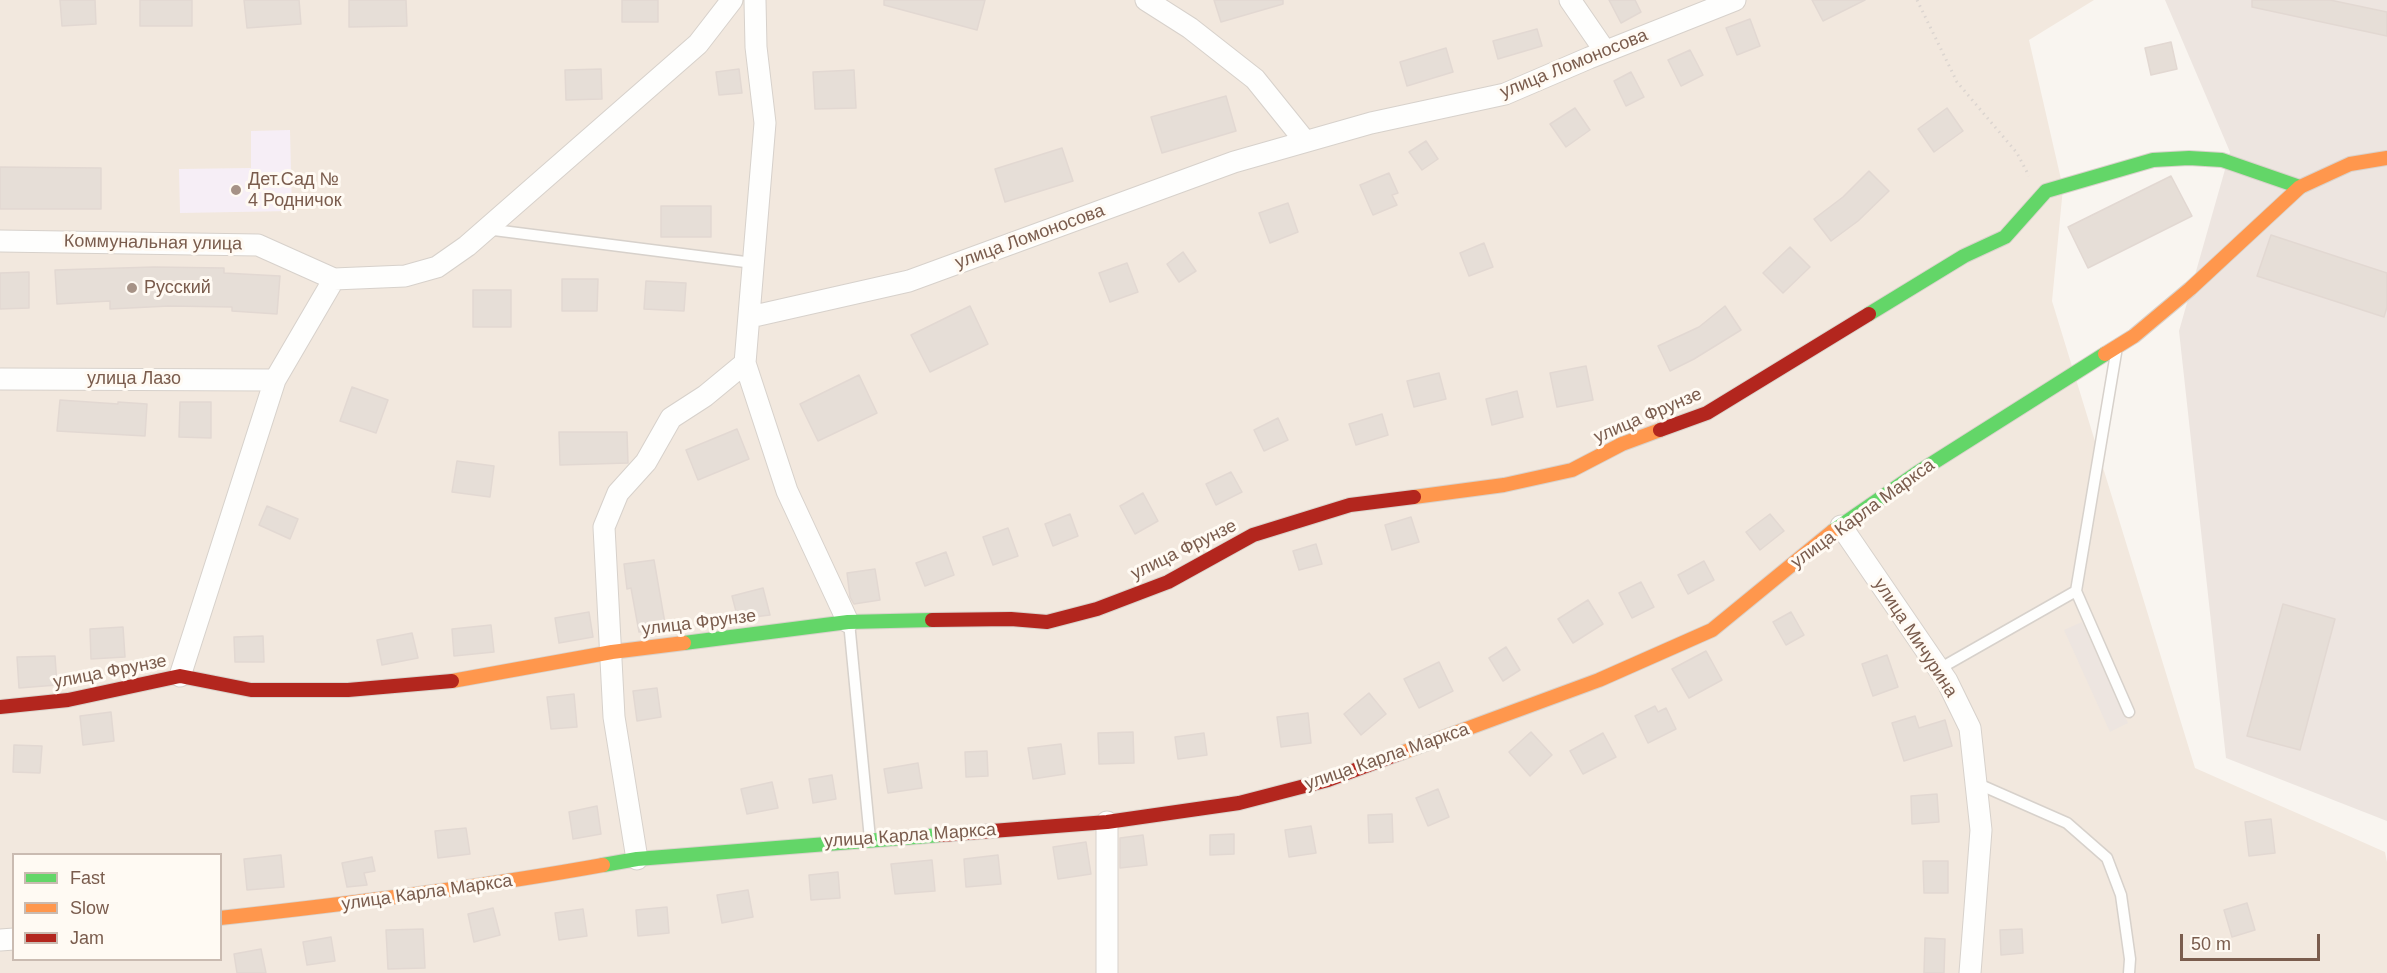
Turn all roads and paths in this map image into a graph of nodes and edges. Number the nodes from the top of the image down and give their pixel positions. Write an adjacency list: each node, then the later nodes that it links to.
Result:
1 (732, 0): 12 (street)
2 (755, 0): 14 (street)
3 (1146, 0): 8 (street)
4 (1570, 0): 7 (street)
5 (1735, 0): 7 (street, улица Ломоносова)
6 (1917, 0): 11 (path)
7 (1605, 51): 8 (street, улица Ломоносова)
8 (1305, 141): 16 (street, улица Ломоносова)
9 (2387, 158): 10 (street, улица Карла Маркса)
10 (2300, 188): 11 (street, улица Фрунзе); 17 (street, улица Карла Маркса)
11 (2031, 207): 23 (street, улица Фрунзе)
12 (486, 229): 14 (lane); 15 (street)
13 (0, 241): 15 (street, Коммунальная улица)
14 (753, 263): 16 (street)
15 (334, 279): 20 (street)
16 (750, 317): 18 (street)
17 (2117, 347): 21 (street, улица Карла Маркса); 22 (lane)
18 (745, 363): 23 (street); 24 (street)
19 (0, 379): 20 (street, улица Лазо)
20 (271, 379): 26 (street)
21 (1841, 526): 25 (street, улица Мичурина); 30 (street, улица Карла Маркса)
22 (2076, 591): 25 (lane); 28 (lane)
23 (848, 622): 24 (street, улица Фрунзе); 31 (lane)
24 (612, 652): 26 (street, улица Фрунзе); 32 (street)
25 (1939, 669): 29 (street, улица Мичурина)
26 (180, 676): 27 (street, улица Фрунзе)
27 (0, 707)
28 (2129, 712)
29 (1976, 783): 35 (street, улица Мичурина); 36 (lane)
30 (1107, 822): 31 (street, улица Карла Маркса); 34 (street)
31 (870, 839): 32 (street, улица Карла Маркса)
32 (637, 859): 33 (street, улица Карла Маркса)
33 (222, 918)
34 (1107, 973)
35 (1970, 973)
36 (2129, 973)

